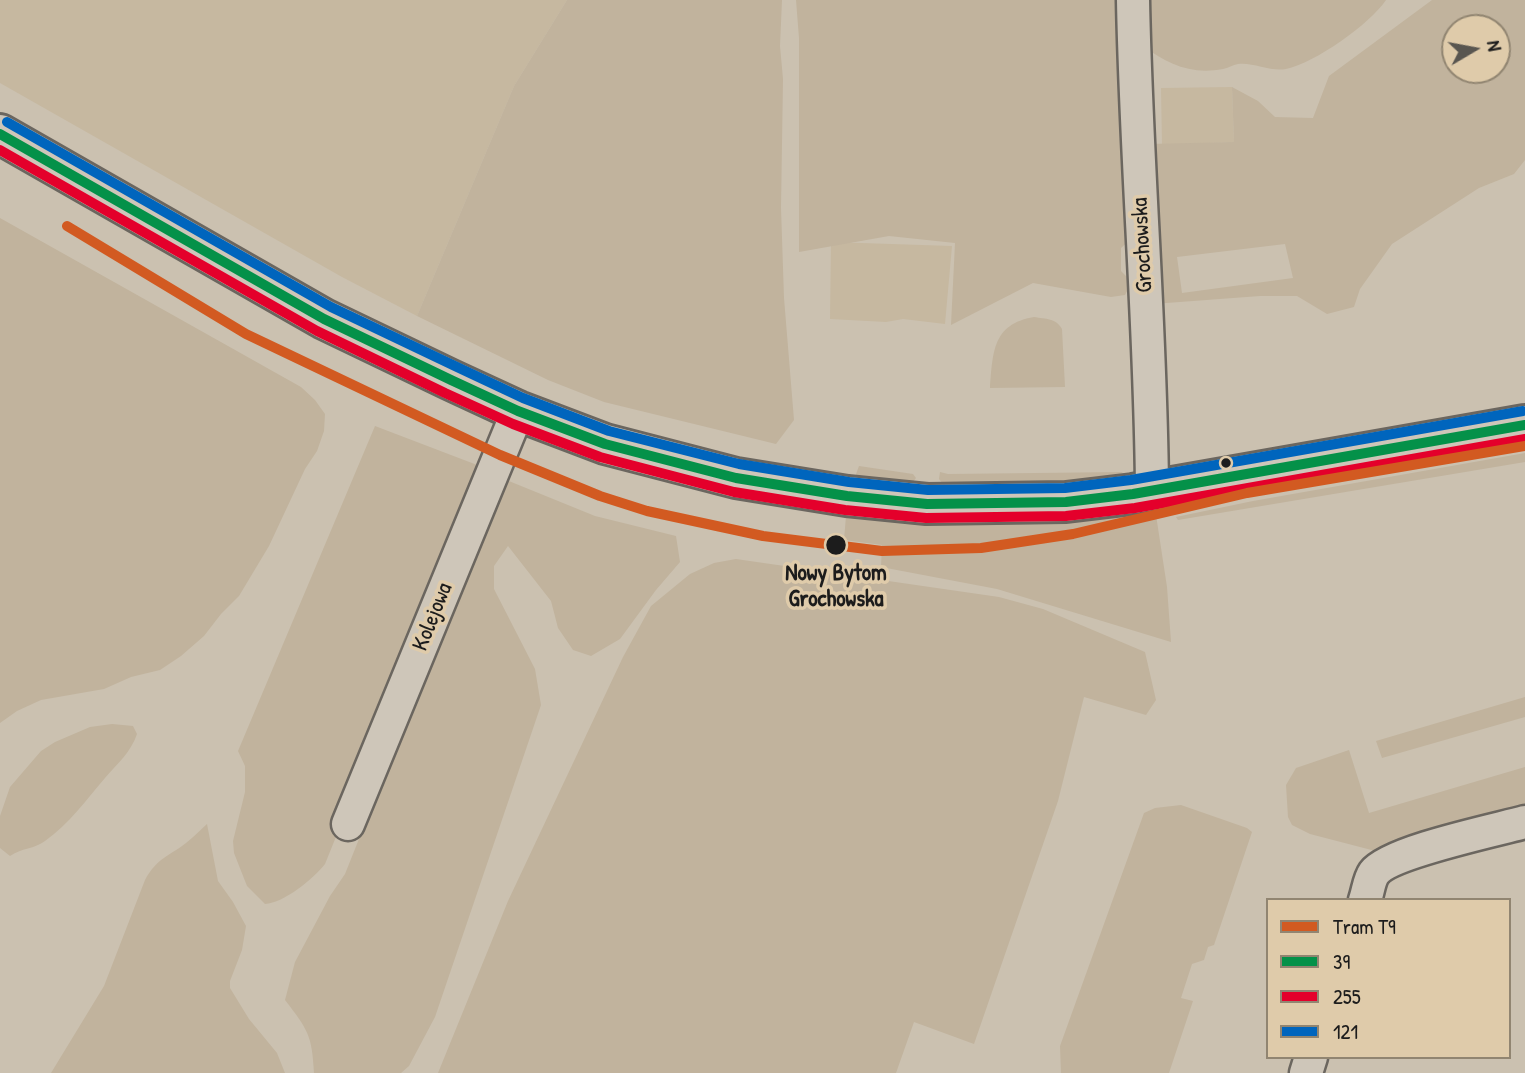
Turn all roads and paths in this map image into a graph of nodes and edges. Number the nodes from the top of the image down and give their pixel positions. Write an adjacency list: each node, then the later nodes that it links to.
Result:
1 (1133, 0): 5 (street, Grochowska)
2 (0, 134): 3 (street)
3 (519, 411): 5 (street); 7 (street, Kolejowa)
4 (1525, 425): 5 (street)
5 (1152, 491)
6 (1525, 822): 8 (street)
7 (348, 824)
8 (1366, 898)

